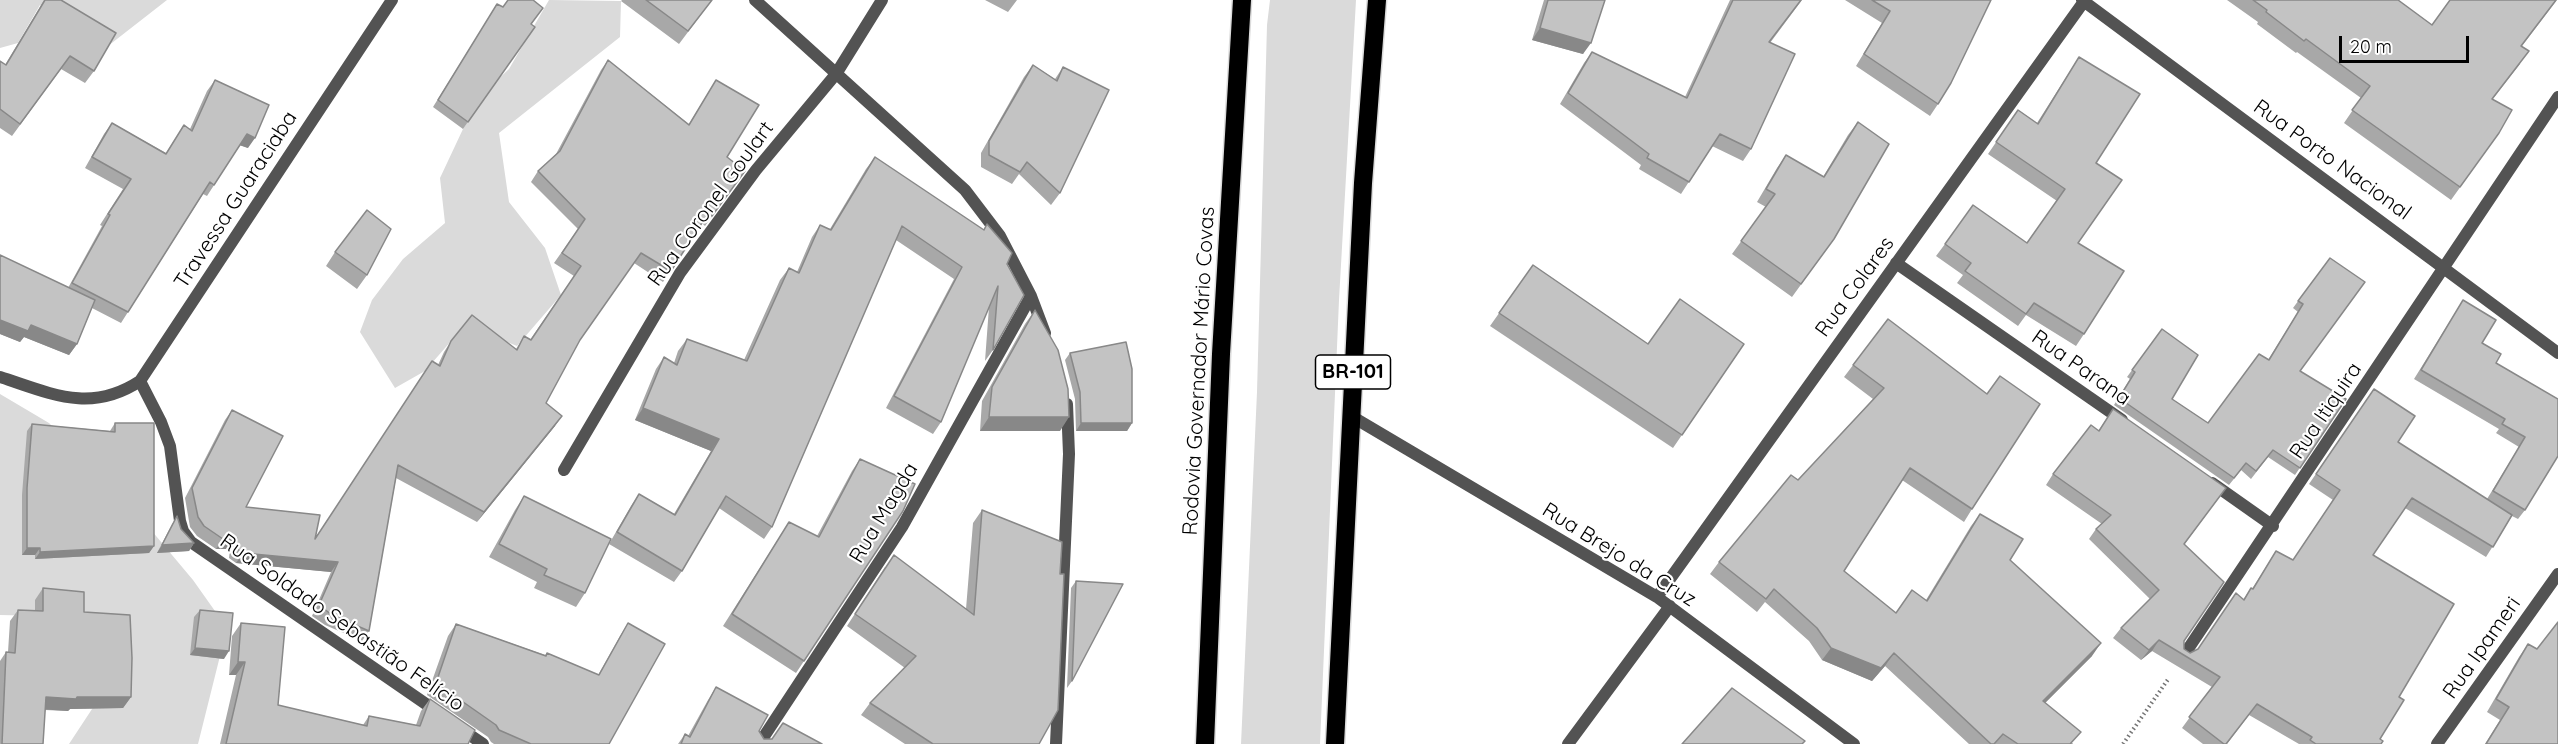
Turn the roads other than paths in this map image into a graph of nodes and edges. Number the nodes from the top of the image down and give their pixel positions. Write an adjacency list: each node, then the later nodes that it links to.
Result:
1 (392, 0): 15 (street, Travessa Guaraciaba)
2 (755, 0): 7 (street)
3 (882, 0): 7 (street, Rua Coronel Goulart)
4 (1242, 0): 29 (highway, Rodovia Governador Mário Covas)
5 (1377, 0): 17 (highway, BR-101)
6 (2084, 1): 9 (street, Rua Colares); 10 (street, Rua Porto Nacional)
7 (836, 74): 11 (street); 19 (street, Rua Coronel Goulart)
8 (2558, 97): 10 (street, Rua Itiquira)
9 (1896, 263): 18 (street, Rua Parana); 23 (street, Rua Colares)
10 (2444, 268): 13 (street, Rua Porto Nacional); 21 (street, Rua Itiquira)
11 (1031, 296): 12 (street); 27 (street, Rua Magda)
12 (1051, 346)
13 (2558, 353)
14 (0, 377): 15 (street)
15 (140, 381): 26 (street, Rua Soldado Sebastião Felício)
16 (1064, 390): 28 (street)
17 (1351, 416): 23 (street, Rua Brejo da Cruz); 30 (highway, BR-101)
18 (2128, 424)
19 (564, 470)
20 (2205, 478): 21 (street)
21 (2273, 526): 25 (street, Rua Itiquira)
22 (2558, 574): 33 (street, Rua Ipameri)
23 (1657, 597): 24 (street, Rua Brejo da Cruz)
24 (1670, 606): 31 (street); 32 (street, Rua Brejo da Cruz)
25 (2184, 655)
26 (483, 744)
27 (759, 744)
28 (1056, 744)
29 (1206, 744)
30 (1335, 744)
31 (1568, 744)
32 (1854, 744)
33 (2437, 744)

